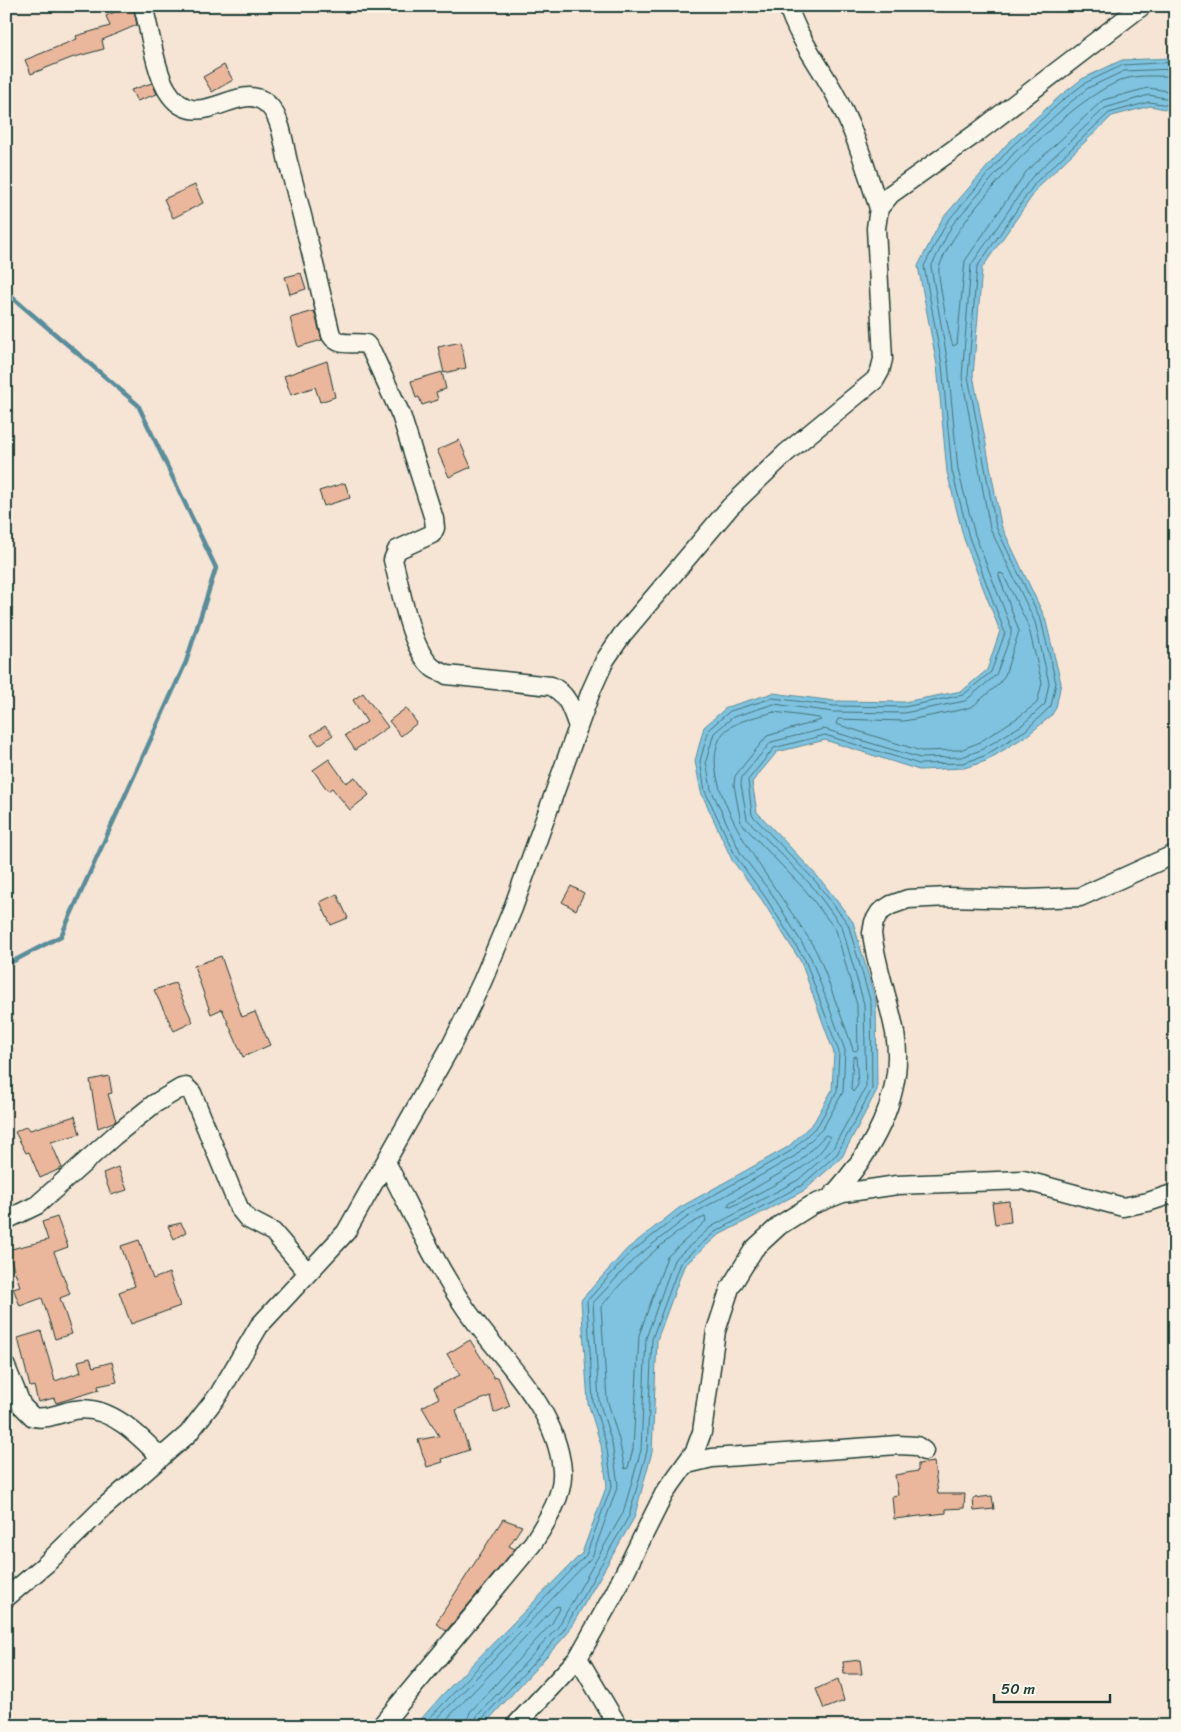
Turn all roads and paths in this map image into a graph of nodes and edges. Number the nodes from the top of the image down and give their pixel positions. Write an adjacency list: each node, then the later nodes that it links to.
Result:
1 (143, 6): 5 (street)
2 (788, 6): 4 (street)
3 (1142, 6): 4 (street)
4 (879, 208): 6 (street)
5 (551, 686): 6 (street); 7 (street)
6 (591, 691): 7 (street)
7 (578, 727): 9 (street)
8 (1175, 854): 11 (street)
9 (386, 1162): 13 (street); 20 (street)
10 (1175, 1193): 11 (street)
11 (830, 1198): 17 (street)
12 (6, 1220): 13 (street)
13 (308, 1272): 16 (street)
14 (6, 1367): 16 (street)
15 (924, 1451): 17 (street)
16 (162, 1458): 18 (street)
17 (687, 1464): 19 (street)
18 (6, 1598)
19 (578, 1658): 21 (street); 22 (street)
20 (381, 1726)
21 (515, 1726)
22 (618, 1726)

